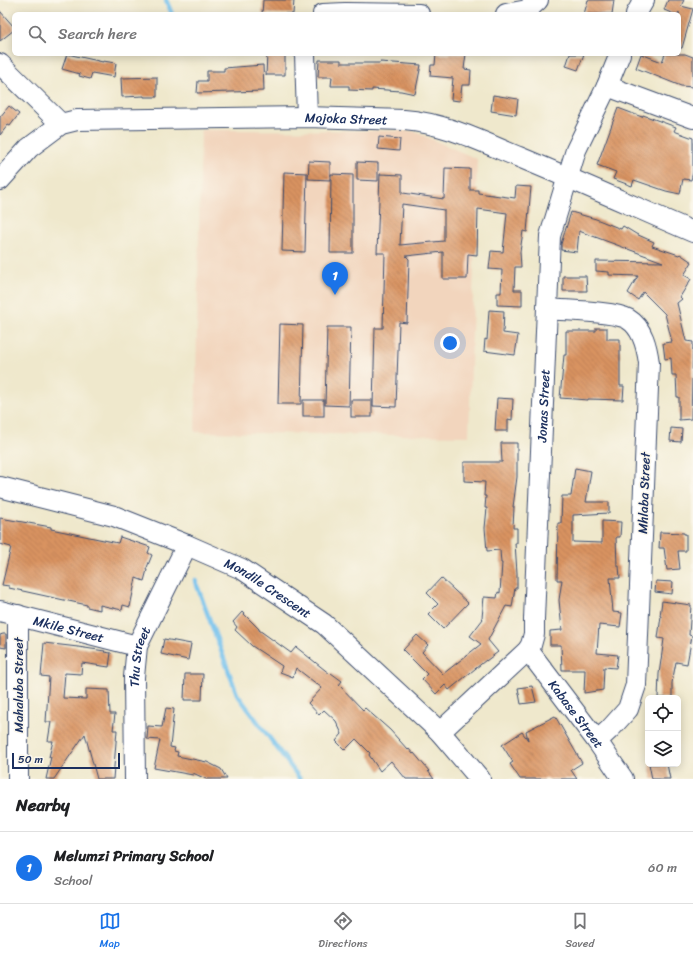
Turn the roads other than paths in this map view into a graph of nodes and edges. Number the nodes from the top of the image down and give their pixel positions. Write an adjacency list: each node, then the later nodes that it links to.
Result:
1 (538, 0): 3 (street)
2 (644, 0): 4 (street)
3 (516, 12)
4 (637, 12)
5 (305, 56): 9 (street)
6 (619, 56): 8 (street, Jonas Street)
7 (0, 64): 11 (street)
8 (607, 86): 10 (street); 12 (street, Jonas Street)
9 (307, 117): 11 (street, Mojoka Street); 12 (street, Mojoka Street)
10 (693, 118)
11 (61, 124): 13 (street, Mojoka Street)
12 (567, 177): 14 (street, Mojoka Street); 15 (street, Jonas Street)
13 (0, 180)
14 (693, 232)
15 (548, 309): 20 (street, Jonas Street); 22 (street, Mhlaba Street)
16 (0, 487): 17 (street, Mondile Crescent)
17 (187, 545): 19 (street, Thu Street); 21 (street, Mondile Crescent)
18 (9, 613): 19 (street, Mkile Street); 23 (street, Mahaluba Street)
19 (137, 646): 24 (street, Thu Street)
20 (528, 650): 21 (street, Jonas Street); 22 (street, Kabase Street)
21 (440, 732): 25 (street, Mondile Crescent)
22 (597, 741): 26 (street, Kabase Street)
23 (18, 779)
24 (135, 779)
25 (480, 779)
26 (623, 779)

